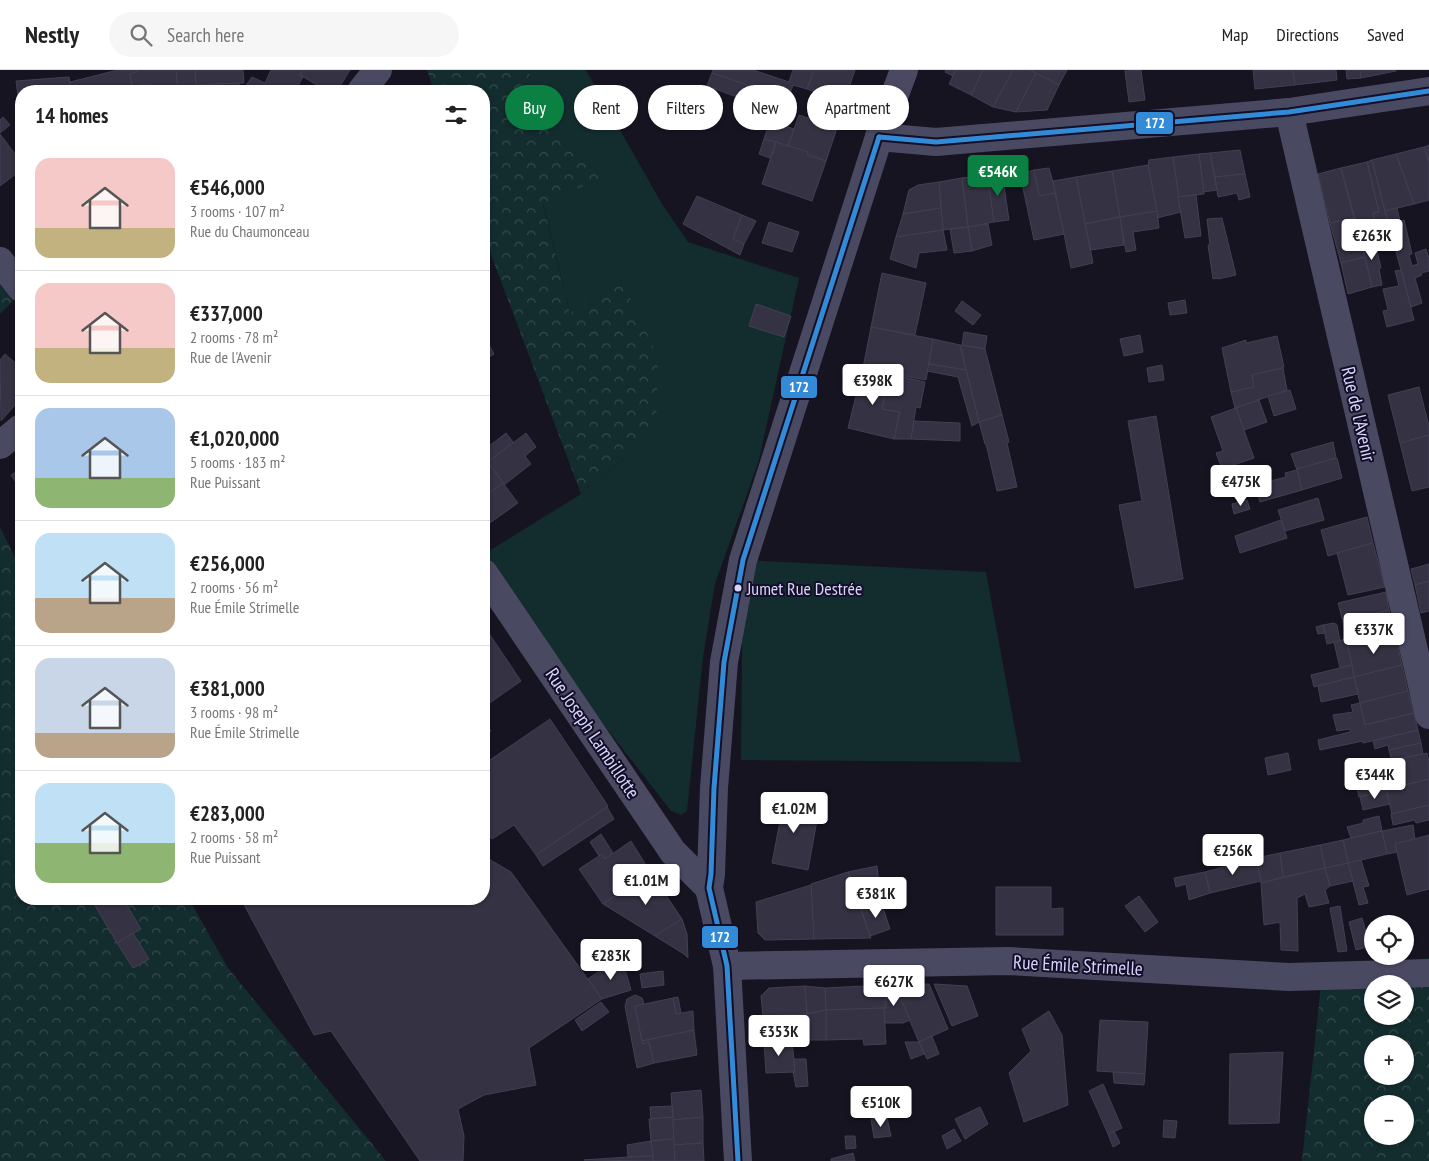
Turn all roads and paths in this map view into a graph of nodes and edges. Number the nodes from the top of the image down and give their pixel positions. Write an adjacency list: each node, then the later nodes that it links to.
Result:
1 (378, 70): 3 (street)
2 (904, 70): 6 (street)
3 (366, 85)
4 (1429, 91): 5 (street)
5 (1289, 112): 6 (street); 12 (street, Rue de l'Avenir)
6 (879, 137): 13 (street)
7 (0, 261): 8 (street)
8 (15, 280)
9 (15, 433): 10 (street)
10 (0, 445)
11 (490, 582): 13 (street, Rue Joseph Lambillotte)
12 (1429, 715)
13 (709, 888): 14 (street)
14 (727, 966): 15 (street, Rue Émile Strimelle); 16 (street)
15 (1429, 973)
16 (738, 1161)

